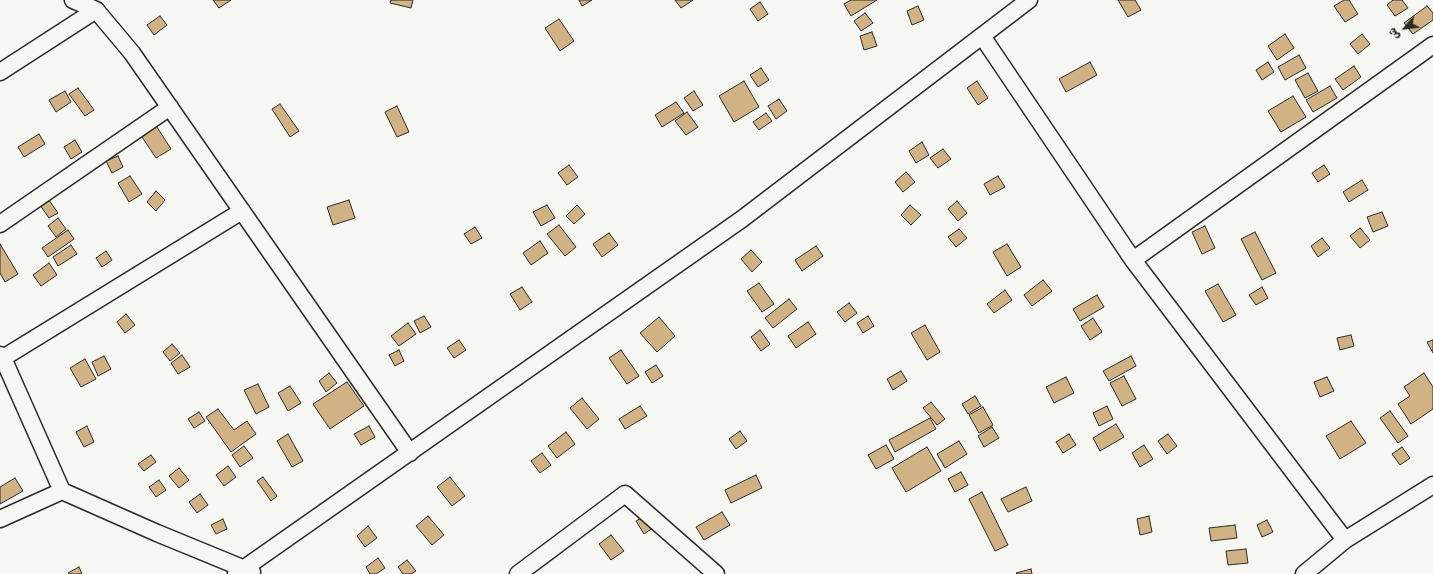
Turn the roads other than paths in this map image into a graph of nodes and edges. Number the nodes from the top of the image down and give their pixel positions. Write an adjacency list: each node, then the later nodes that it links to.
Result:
1 (73, 0): 3 (street)
2 (1029, 0): 4 (street)
3 (96, 10): 6 (street); 7 (street)
4 (982, 36): 10 (street); 12 (street)
5 (1433, 45): 10 (street)
6 (0, 72)
7 (170, 107): 8 (street); 9 (street)
8 (242, 211): 11 (street); 12 (street)
9 (0, 224)
10 (1133, 260): 16 (street)
11 (1, 356): 14 (street)
12 (410, 453): 17 (street)
13 (1433, 485): 16 (street)
14 (62, 491): 15 (street); 17 (street)
15 (0, 519)
16 (1345, 540): 20 (street)
17 (245, 572)
18 (518, 574): 19 (street)
19 (716, 574)
20 (1304, 574)

